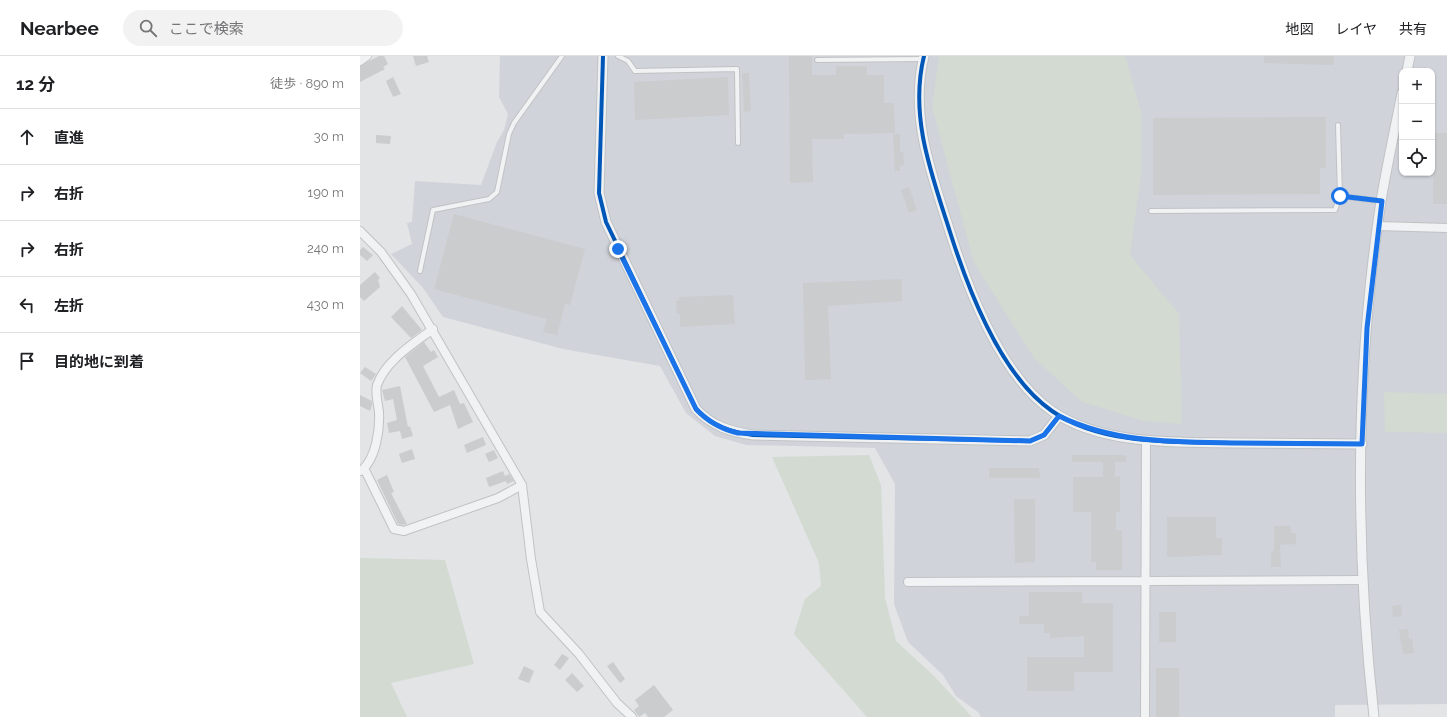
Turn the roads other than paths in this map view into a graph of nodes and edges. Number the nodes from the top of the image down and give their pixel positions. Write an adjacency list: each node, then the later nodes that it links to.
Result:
1 (368, 56): 8 (street)
2 (562, 56): 19 (lane)
3 (603, 56): 21 (street)
4 (618, 56): 12 (lane)
5 (1410, 56): 9 (street)
6 (923, 57): 7 (lane); 21 (street)
7 (817, 60)
8 (360, 61)
9 (1408, 68)
10 (1400, 104): 14 (street)
11 (1338, 125): 13 (lane)
12 (738, 143)
13 (1340, 196): 14 (lane); 15 (lane)
14 (1382, 201): 16 (street)
15 (1152, 211)
16 (1378, 226): 17 (street); 23 (street)
17 (1447, 228)
18 (360, 231): 20 (street)
19 (420, 271)
20 (433, 329): 24 (street); 25 (street)
21 (1059, 416): 22 (street)
22 (1146, 440): 23 (street); 28 (street)
23 (1362, 444): 26 (street)
24 (362, 470): 25 (street)
25 (522, 485): 29 (street)
26 (1362, 580): 28 (street); 31 (street)
27 (908, 582): 28 (street)
28 (1144, 582): 30 (street)
29 (632, 717)
30 (1145, 717)
31 (1374, 717)

